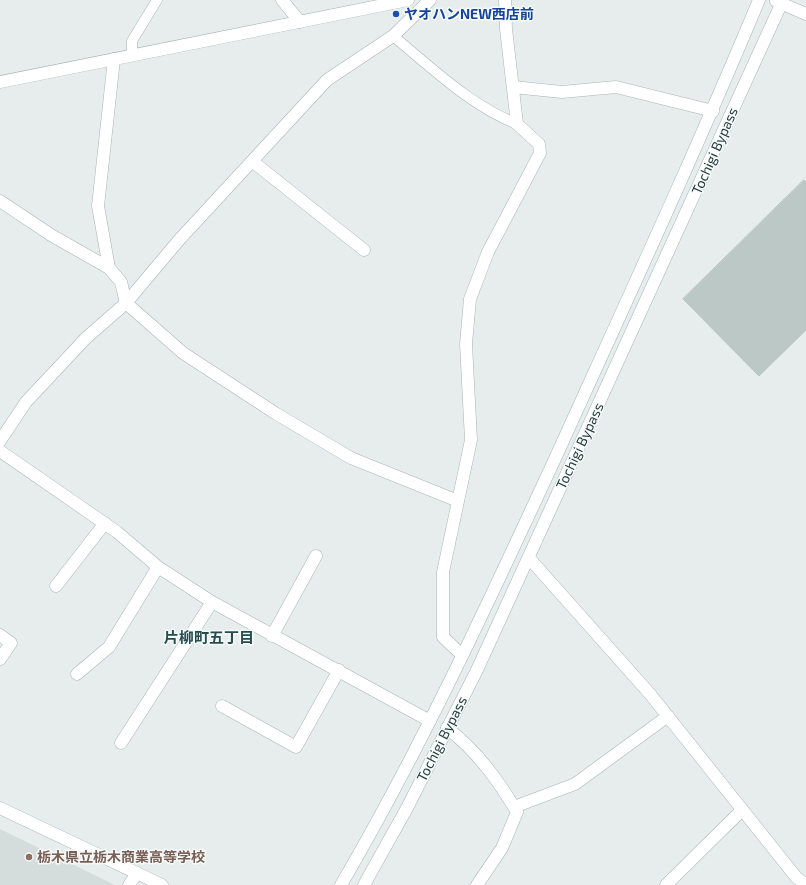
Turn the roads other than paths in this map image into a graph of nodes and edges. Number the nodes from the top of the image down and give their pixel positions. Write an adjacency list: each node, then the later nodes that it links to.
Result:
1 (157, 0): 11 (lane)
2 (282, 0): 9 (street)
3 (408, 0): 9 (street)
4 (430, 0): 10 (street)
5 (505, 0): 14 (street)
6 (759, 0): 15 (street, Tochigi Bypass)
7 (780, 1): 8 (street); 27 (street, Tochigi Bypass)
8 (806, 14)
9 (300, 22): 11 (street)
10 (393, 36): 16 (lane); 17 (street)
11 (132, 56): 12 (street)
12 (114, 59): 13 (street); 20 (street)
13 (0, 82)
14 (513, 88): 15 (street); 16 (street)
15 (712, 111): 33 (street, Tochigi Bypass)
16 (518, 124): 24 (street)
17 (252, 161): 19 (street); 21 (street)
18 (0, 201): 20 (street)
19 (364, 250)
20 (109, 268): 21 (street)
21 (126, 303): 22 (street); 24 (street)
22 (0, 441)
23 (0, 451): 25 (street)
24 (458, 501): 33 (street)
25 (105, 523): 28 (street); 29 (street)
26 (316, 556): 32 (street)
27 (529, 558): 38 (street); 40 (street, Tochigi Bypass)
28 (158, 567): 30 (street); 36 (street)
29 (56, 586)
30 (212, 602): 32 (street); 41 (street)
31 (0, 635): 34 (street)
32 (272, 636): 35 (street)
33 (462, 655): 39 (street, Tochigi Bypass)
34 (0, 659)
35 (339, 670): 37 (street); 39 (street)
36 (77, 674)
37 (222, 706)
38 (668, 716): 42 (street); 44 (street)
39 (430, 721): 48 (street, Tochigi Bypass)
40 (447, 728): 42 (street); 49 (street, Tochigi Bypass)
41 (121, 743)
42 (514, 806): 50 (street)
43 (0, 808): 45 (street)
44 (742, 810): 51 (street); 52 (street)
45 (137, 873): 46 (street); 47 (street)
46 (129, 885)
47 (162, 885)
48 (341, 885)
49 (364, 885)
50 (477, 885)
51 (666, 885)
52 (806, 885)

